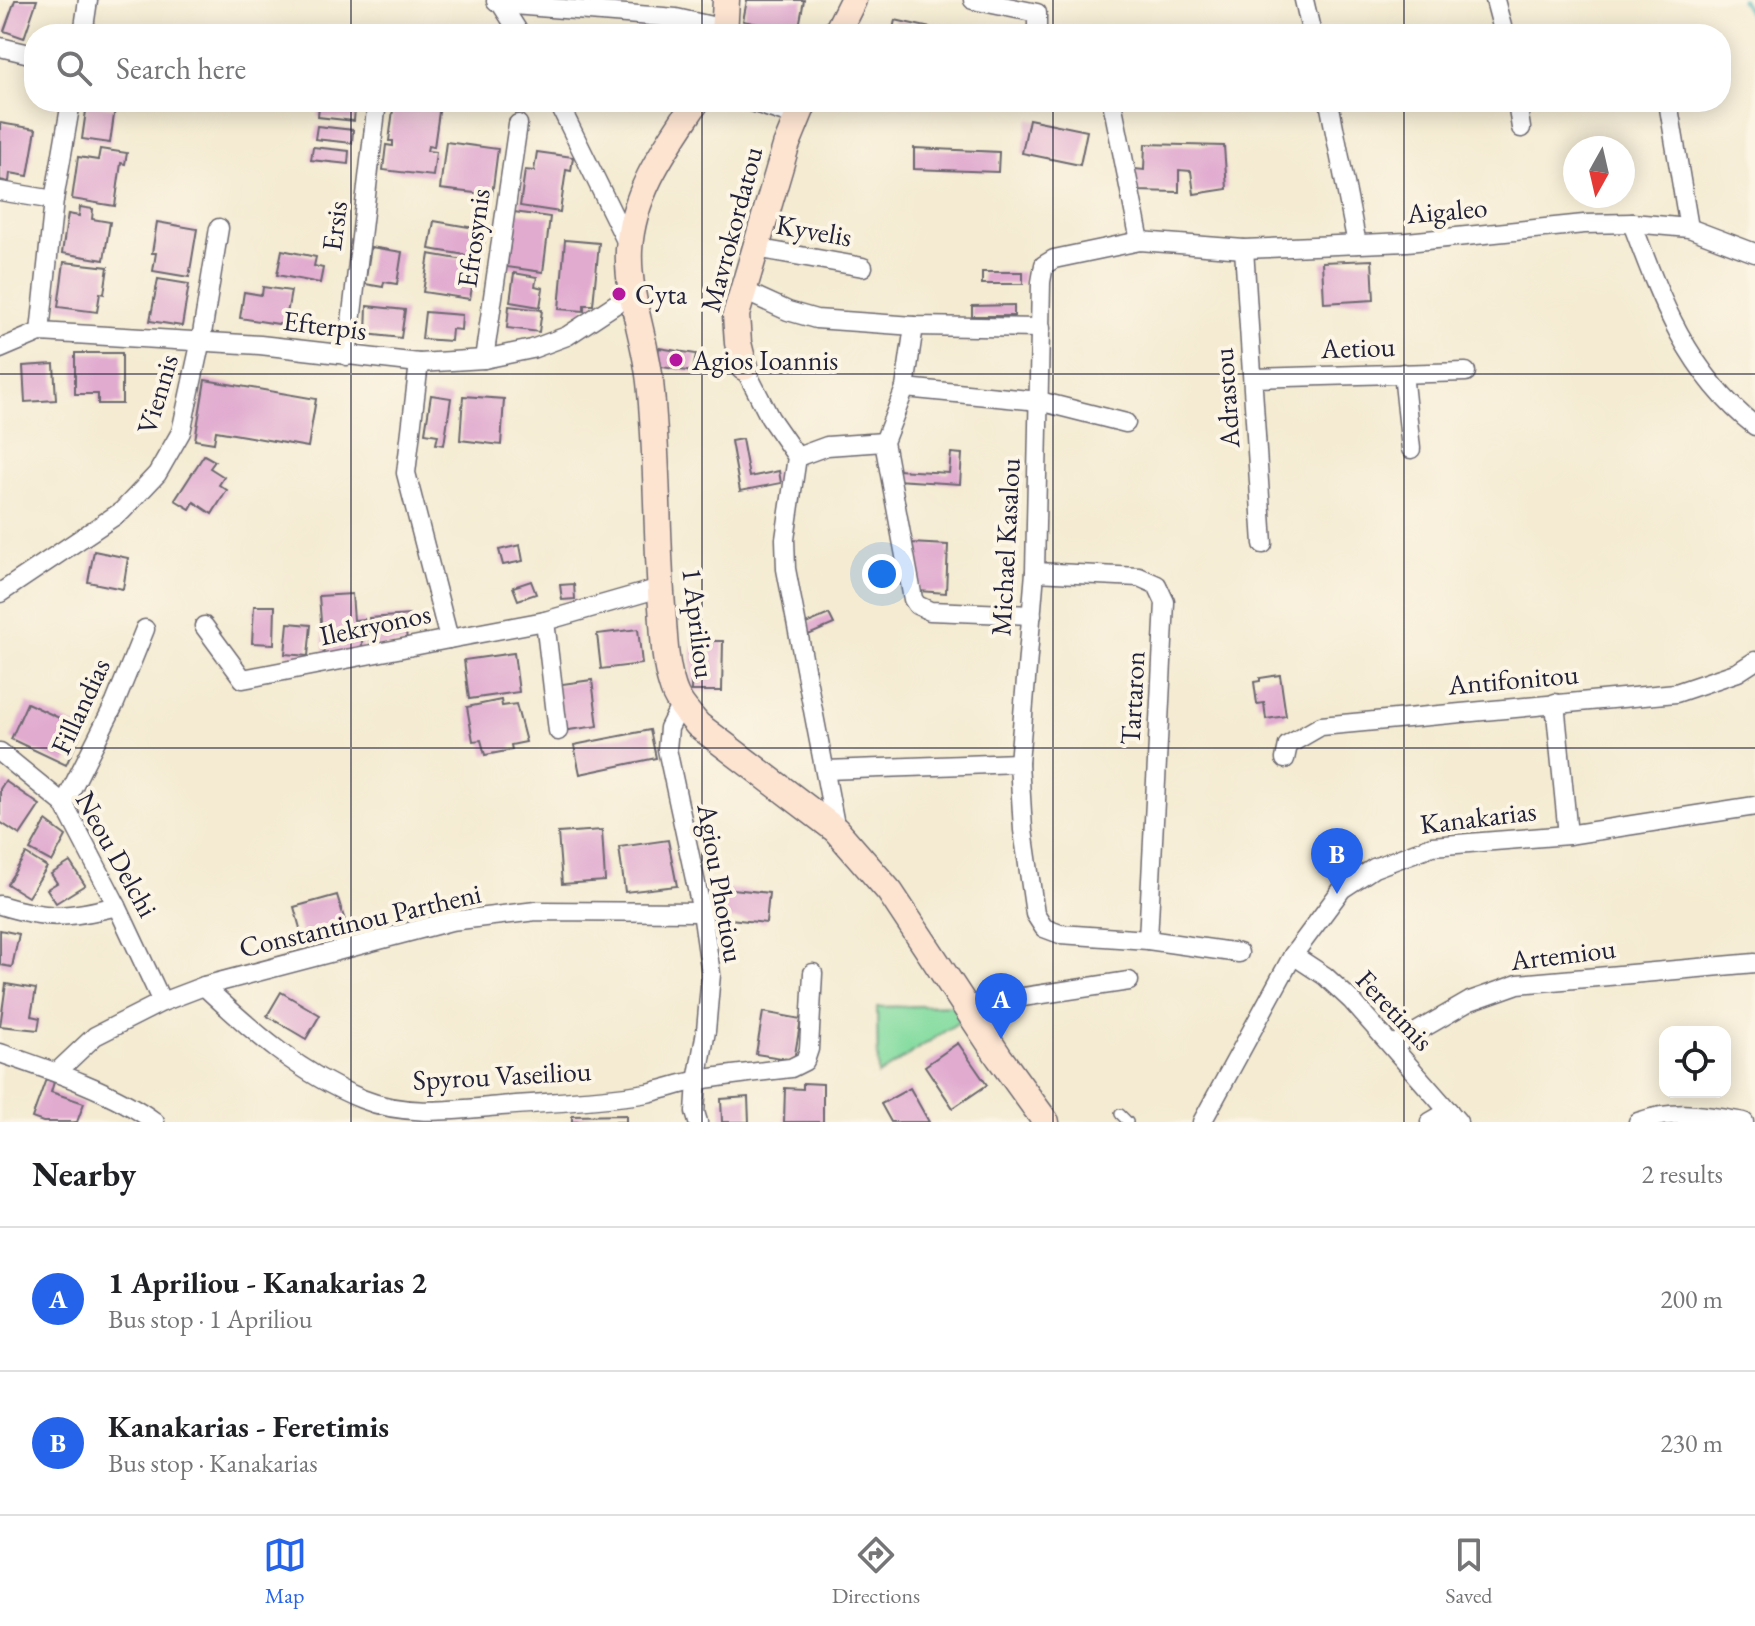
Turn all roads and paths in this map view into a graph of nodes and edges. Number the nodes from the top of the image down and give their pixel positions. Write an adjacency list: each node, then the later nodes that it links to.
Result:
1 (88, 0): 9 (street)
2 (726, 0): 12 (main road)
3 (853, 0): 13 (main road)
4 (973, 0): 8 (street)
5 (1304, 0): 14 (street)
6 (1495, 0): 15 (street)
7 (497, 2): 10 (street); 11 (street)
8 (1036, 6)
9 (84, 24)
10 (513, 24)
11 (698, 24)
12 (724, 24)
13 (841, 24)
14 (1310, 24)
15 (1501, 24)
16 (0, 47): 17 (street)
17 (24, 53)
18 (69, 112): 30 (street)
19 (376, 112): 48 (street, Ersis)
20 (563, 112): 37 (street)
21 (689, 112): 37 (main road, 1 Apriliou)
22 (799, 112): 36 (main road, Mavrokordatou)
23 (1114, 112): 34 (street)
24 (1331, 112): 35 (street)
25 (1519, 112): 28 (street)
26 (1670, 112): 33 (street)
27 (518, 124): 49 (street, Efrosynis)
28 (1521, 128)
29 (0, 191): 30 (street)
30 (54, 200): 45 (street)
31 (1632, 223): 33 (street, Aigaleo); 35 (street, Aigaleo); 58 (street)
32 (219, 228): 46 (street, Viennis)
33 (1689, 228): 39 (street, Aigaleo)
34 (1140, 241): 38 (street, Aigaleo); 44 (street, Michael Kasalou)
35 (1357, 244): 38 (street, Aigaleo)
36 (755, 248): 40 (street, Kyvelis); 41 (main road, Mavrokordatou)
37 (629, 249): 42 (main road, 1 Apriliou)
38 (1244, 249): 54 (street, Adrastou)
39 (1755, 253)
40 (863, 267)
41 (742, 290): 43 (street); 51 (main road, Mavrokordatou)
42 (631, 294): 49 (street, Efterpis); 64 (main road, 1 Apriliou)
43 (914, 326): 44 (street); 55 (street)
44 (1041, 328): 56 (street, Michael Kasalou)
45 (40, 332): 46 (street, Efterpis); 47 (street, Efterpis)
46 (201, 340): 48 (street, Efterpis); 65 (street, Viennis)
47 (0, 349)
48 (347, 356): 50 (street, Efterpis)
49 (484, 359): 50 (street, Efterpis)
50 (419, 363): 70 (street, Ilekryonos)
51 (744, 367): 61 (street, Mavrokordatou)
52 (1466, 372): 53 (street, Aetiou)
53 (1403, 373): 54 (street, Aetiou); 60 (street)
54 (1253, 378): 62 (street, Adrastou)
55 (905, 388): 56 (street); 59 (street)
56 (1039, 401): 57 (street); 63 (street, Michael Kasalou)
57 (1126, 423)
58 (1755, 426)
59 (884, 442): 61 (street); 66 (street)
60 (1411, 449)
61 (797, 457): 78 (street)
62 (1263, 544)
63 (1035, 572): 66 (street, Michael Kasalou); 86 (street, Tartaron)
64 (660, 588): 67 (street); 73 (main road, 1 Apriliou)
65 (0, 593)
66 (1032, 615): 77 (street, Michael Kasalou)
67 (545, 621): 70 (street); 74 (street)
68 (204, 626): 70 (street, Ilekryonos)
69 (145, 629): 79 (street, Fillandias)
70 (449, 639)
71 (1755, 661): 72 (street, Antifonitou)
72 (1555, 703): 76 (street, Antifonitou); 82 (street)
73 (681, 704): 81 (main road, 1 Apriliou); 85 (street, Agiou Photiou)
74 (558, 731)
75 (0, 752): 79 (street, Neou Delchi)
76 (1285, 759)
77 (1019, 763): 78 (street); 86 (street, Michael Kasalou)
78 (826, 770): 81 (street)
79 (64, 804): 84 (street, Neou Delchi)
80 (1755, 806): 82 (street, Kanakarias)
81 (836, 830): 94 (main road, 1 Apriliou)
82 (1568, 835): 88 (street, Kanakarias)
83 (0, 905): 84 (street)
84 (117, 906): 93 (street, Neou Delchi)
85 (702, 912): 92 (street, Constantinou Partheni); 98 (street, Agiou Photiou)
86 (1148, 940): 87 (street)
87 (1239, 953)
88 (1293, 955): 95 (street, Feretimis); 105 (street, Kanakarias)
89 (1755, 963): 95 (street, Artemiou)
90 (813, 973): 98 (street, Spyrou Vaseiliou)
91 (1129, 981): 94 (street)
92 (204, 986): 93 (street, Constantinou Partheni); 98 (street, Spyrou Vaseiliou)
93 (162, 1002): 97 (street, Constantinou Partheni)
94 (964, 1006): 103 (main road, 1 Apriliou)
95 (1392, 1046): 100 (street, Feretimis)
96 (0, 1053): 97 (street)
97 (57, 1072): 101 (street)
98 (697, 1081): 102 (street, Agiou Photiou)
99 (1120, 1114): 104 (lane)
100 (1454, 1116): 106 (street)
101 (155, 1122)
102 (698, 1122)
103 (1046, 1122)
104 (1128, 1122)
105 (1202, 1122)
106 (1430, 1122)
107 (1638, 1122): 108 (street)
108 (1744, 1122)

